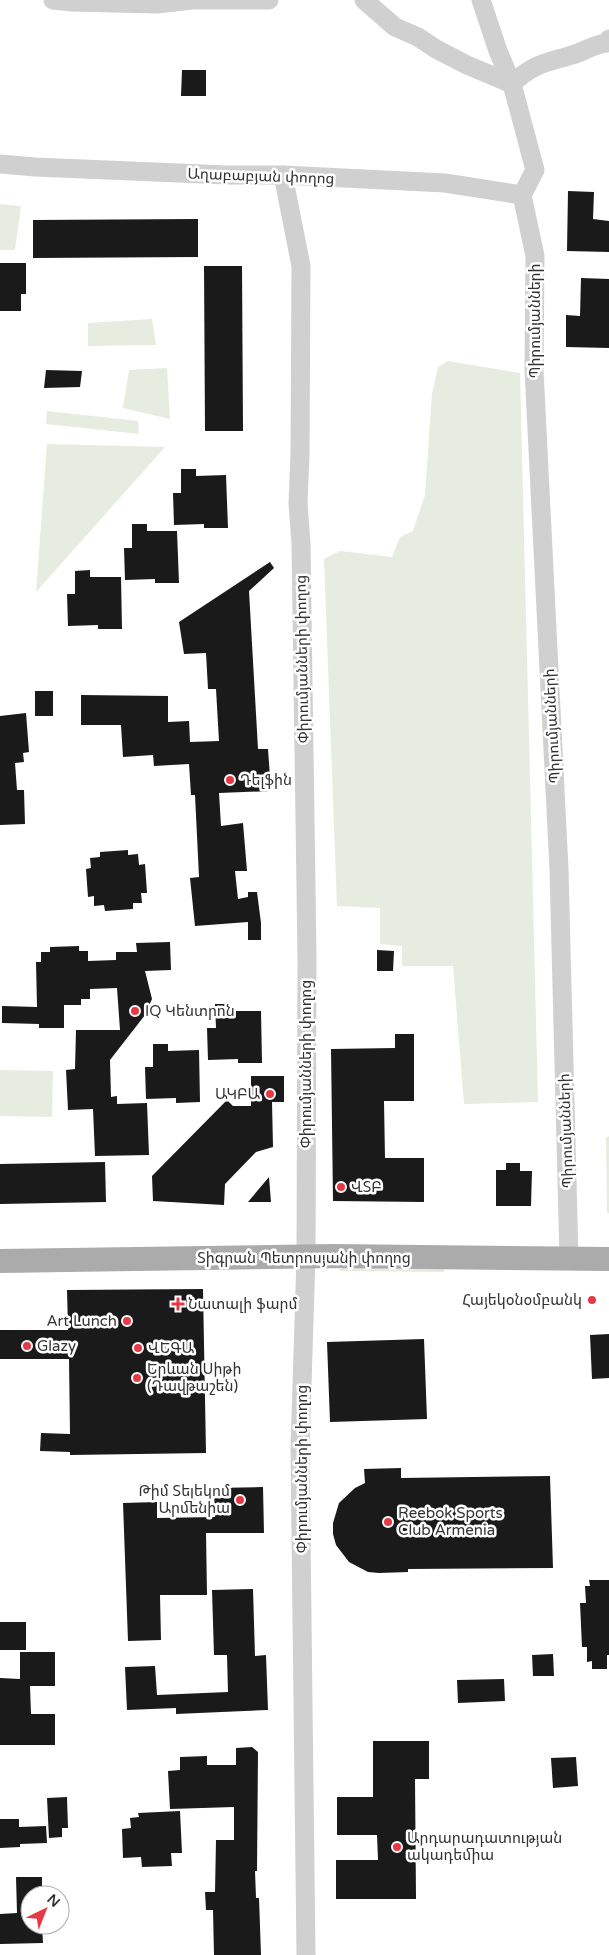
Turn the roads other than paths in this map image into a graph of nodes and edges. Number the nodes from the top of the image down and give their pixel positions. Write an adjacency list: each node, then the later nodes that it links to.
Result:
1 (53, 0): 2 (street)
2 (268, 0)
3 (364, 0): 6 (street)
4 (481, 0): 6 (street)
5 (609, 39): 6 (street)
6 (512, 84): 9 (street)
7 (0, 164): 8 (street, Աղաբաբյան փողոց)
8 (283, 175): 9 (street, Աղաբաբյան փողոց); 12 (street, Փիրումյանների փողոց)
9 (522, 195): 13 (street, Պիրումյանների)
10 (609, 1248): 13 (main road, Տիգրան Պետրոսյանի փողոց)
11 (0, 1252): 12 (main road, Տիգրան Պետրոսյանի փողոց)
12 (306, 1252): 13 (main road, Տիգրան Պետրոսյանի փողոց); 15 (main road, Տիգրան Պետրոսյանի փողոց); 16 (street, Փիրումյանների փողոց)
13 (569, 1253): 14 (main road, Տիգրան Պետրոսյանի փողոց)
14 (609, 1259)
15 (0, 1261)
16 (306, 1955)

